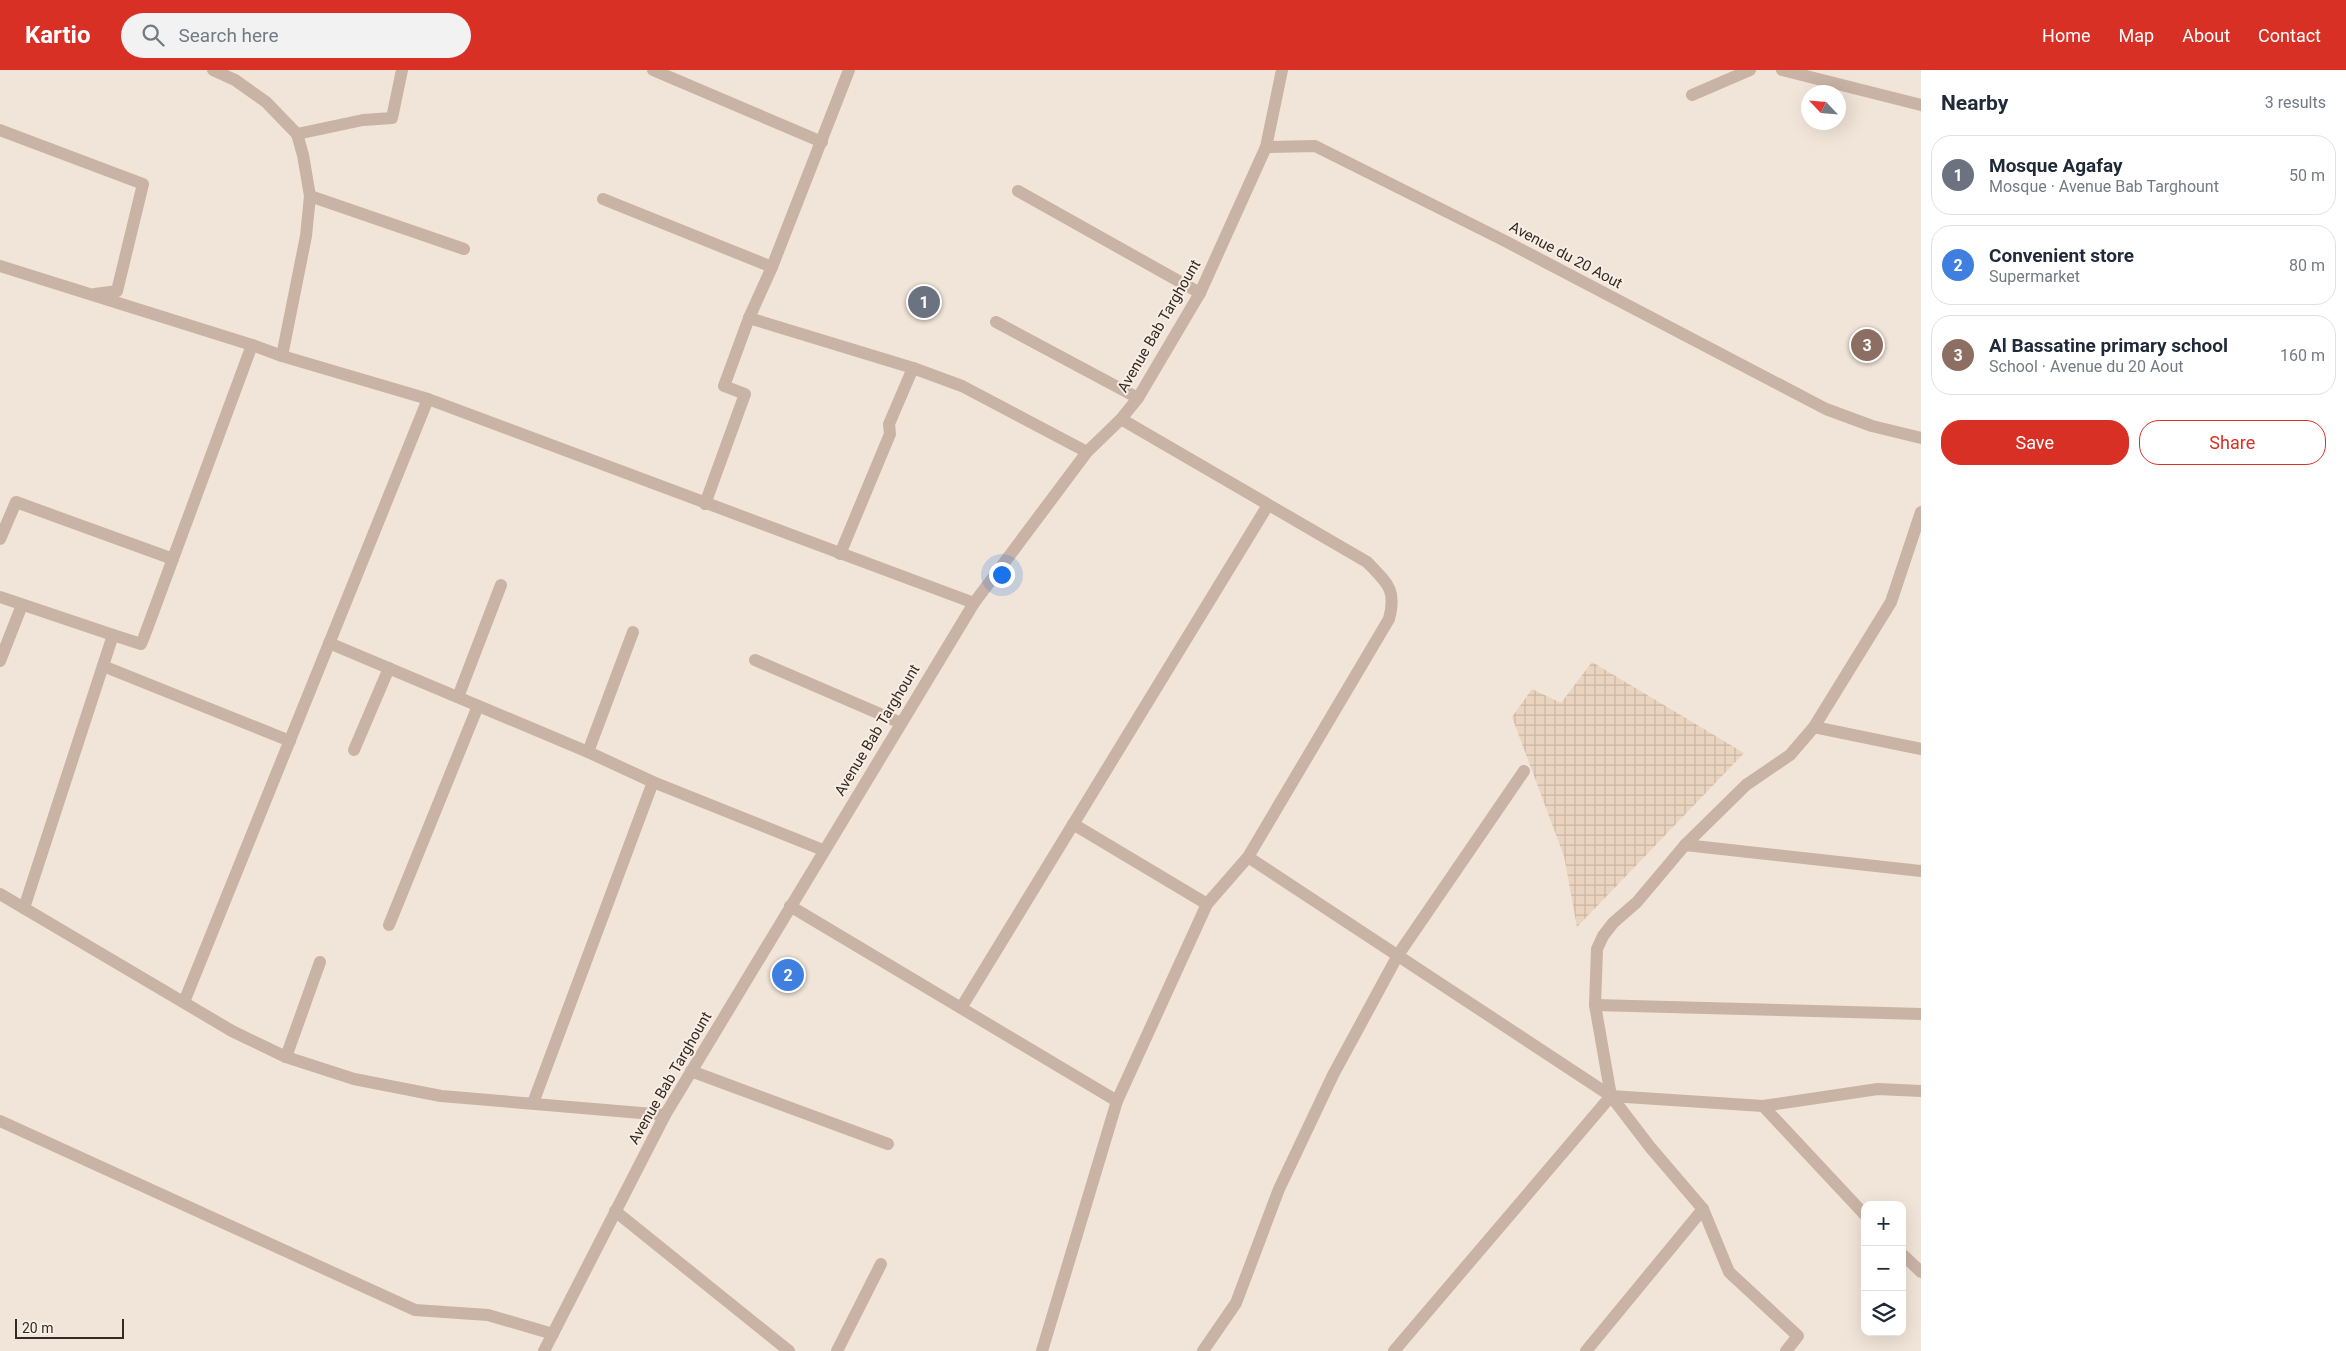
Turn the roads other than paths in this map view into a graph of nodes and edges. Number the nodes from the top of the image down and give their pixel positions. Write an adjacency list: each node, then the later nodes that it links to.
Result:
1 (213, 70): 11 (street)
2 (402, 70): 11 (street)
3 (653, 70): 12 (street)
4 (849, 70): 12 (street)
5 (1282, 70): 13 (street)
6 (1750, 70): 8 (street)
7 (1782, 70): 9 (street)
8 (1692, 95)
9 (1921, 105)
10 (0, 130): 21 (street)
11 (297, 134): 15 (street)
12 (822, 142): 19 (street)
13 (1266, 147): 20 (street, Avenue Bab Targhount); 30 (street, Avenue du 20 Aout)
14 (1018, 191): 20 (street)
15 (310, 196): 17 (street); 25 (street)
16 (603, 199): 19 (street)
17 (464, 248)
18 (0, 266): 21 (street)
19 (772, 267): 22 (street)
20 (1200, 293): 27 (street, Avenue Bab Targhount)
21 (91, 295): 24 (street)
22 (749, 318): 26 (street); 32 (street)
23 (996, 322): 27 (street)
24 (252, 344): 25 (street); 37 (street)
25 (282, 356): 28 (street)
26 (913, 368): 31 (street); 36 (street)
27 (1138, 398): 29 (street, Avenue Bab Targhount)
28 (428, 399): 32 (street); 44 (street)
29 (1121, 419): 31 (street, Avenue Bab Targhount); 33 (street)
30 (1921, 438)
31 (1087, 452): 40 (street, Avenue Bab Targhount)
32 (705, 504): 36 (street)
33 (1268, 505): 59 (street); 62 (street)
34 (1921, 512): 52 (street)
35 (0, 539): 37 (street)
36 (840, 554): 40 (street)
37 (173, 559): 43 (street)
38 (501, 585): 49 (street)
39 (0, 597): 41 (street)
40 (974, 603): 51 (street, Avenue Bab Targhount)
41 (22, 605): 43 (street); 46 (street)
42 (633, 632): 56 (street)
43 (113, 635): 47 (street)
44 (329, 643): 48 (street); 53 (street)
45 (755, 660): 51 (street)
46 (0, 661)
47 (103, 666): 53 (street); 67 (street)
48 (389, 668): 49 (street); 55 (street)
49 (458, 697): 50 (street)
50 (478, 706): 56 (street); 68 (street)
51 (901, 723): 61 (street, Avenue Bab Targhount)
52 (1814, 727): 54 (street); 60 (street)
53 (290, 741): 71 (street)
54 (1921, 749)
55 (354, 750)
56 (588, 752): 58 (street)
57 (1524, 771): 69 (street)
58 (653, 782): 61 (street); 80 (street)
59 (1073, 824): 65 (street); 73 (street)
60 (1686, 845): 63 (street); 72 (street)
61 (823, 850): 66 (street, Avenue Bab Targhount)
62 (1248, 857): 65 (street); 69 (street)
63 (1921, 871)
64 (0, 894): 67 (street)
65 (1207, 904): 79 (street)
66 (790, 906): 73 (street); 76 (street, Avenue Bab Targhount)
67 (24, 908): 71 (street)
68 (389, 924)
69 (1398, 955): 78 (street); 96 (street)
70 (320, 962): 75 (street)
71 (184, 1002): 75 (street)
72 (1595, 1005): 74 (street); 78 (street)
73 (960, 1008): 79 (street)
74 (1921, 1014)
75 (286, 1057): 80 (street)
76 (691, 1071): 82 (street, Avenue Bab Targhount); 84 (street)
77 (1921, 1091): 81 (street)
78 (1612, 1096): 81 (street); 85 (street); 97 (street)
79 (1117, 1101): 95 (street)
80 (533, 1103): 82 (street)
81 (1763, 1106): 87 (street)
82 (665, 1115): 86 (street, Avenue Bab Targhount)
83 (0, 1121): 91 (street)
84 (888, 1144)
85 (1703, 1209): 98 (street); 99 (street)
86 (615, 1211): 91 (street, Avenue Bab Targhount); 93 (street)
87 (1861, 1211)
88 (1906, 1258): 90 (street)
89 (880, 1264): 94 (street)
90 (1921, 1272)
91 (553, 1334): 92 (street, Avenue Bab Targhount)
92 (544, 1351)
93 (789, 1351)
94 (836, 1351)
95 (1042, 1351)
96 (1203, 1351)
97 (1394, 1351)
98 (1586, 1351)
99 (1786, 1351)

